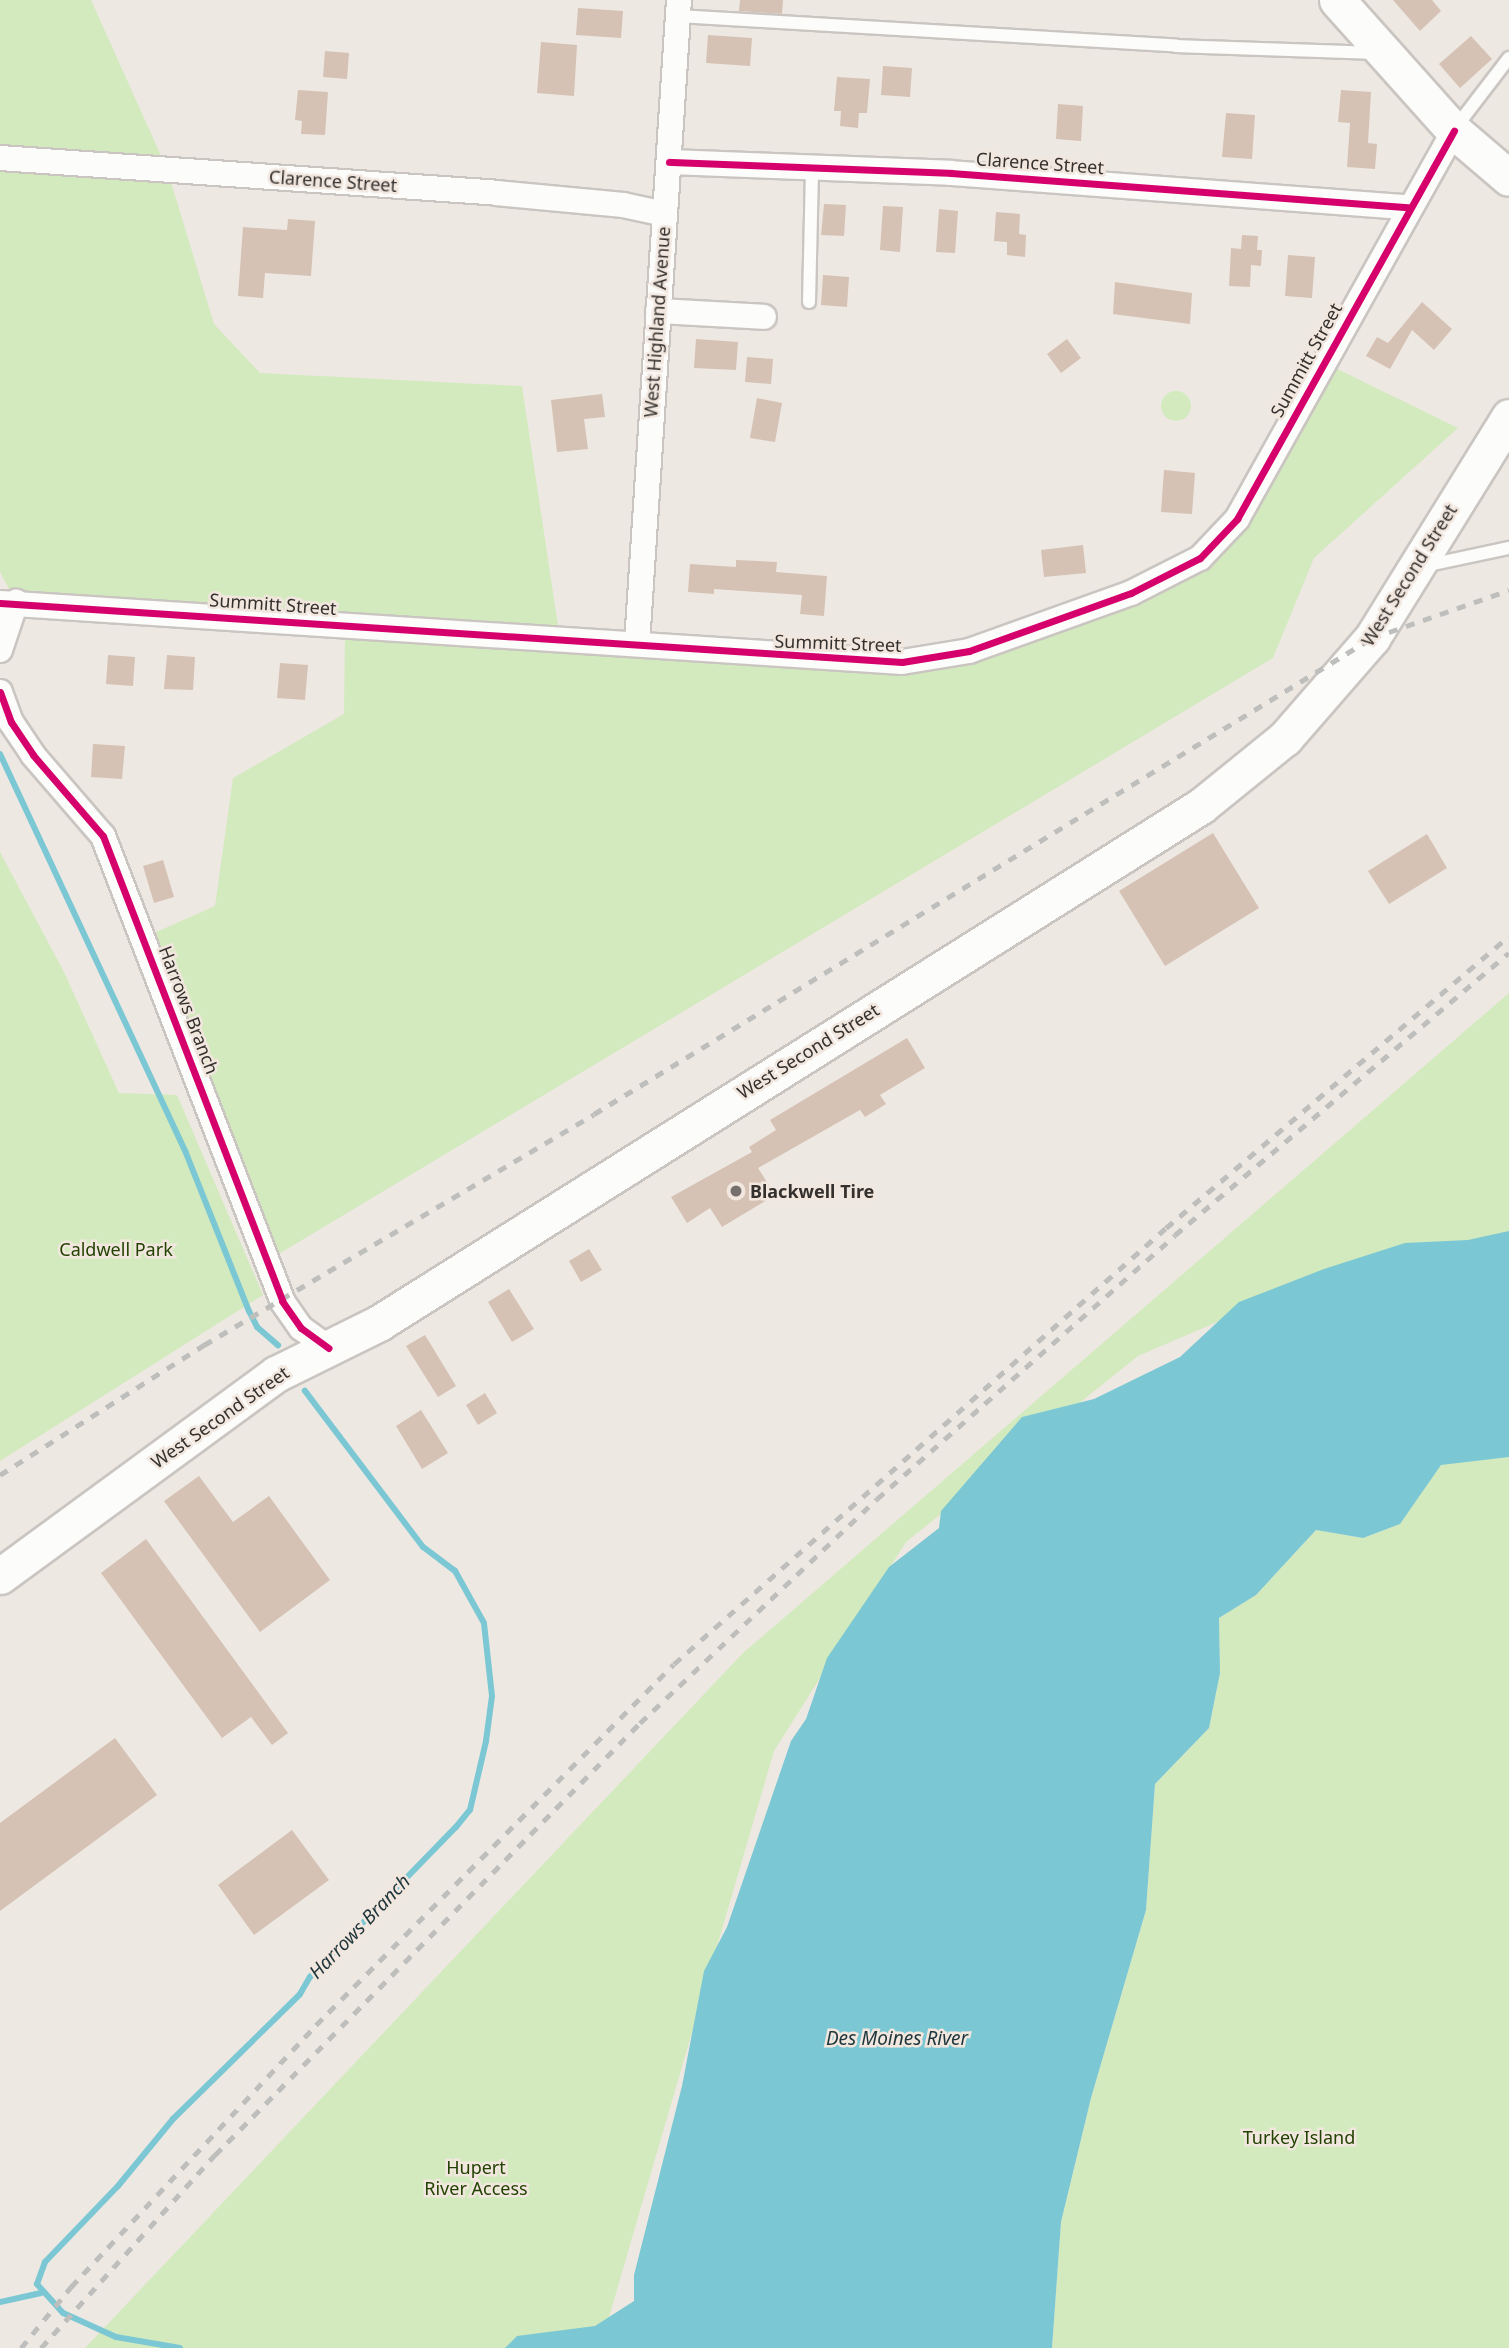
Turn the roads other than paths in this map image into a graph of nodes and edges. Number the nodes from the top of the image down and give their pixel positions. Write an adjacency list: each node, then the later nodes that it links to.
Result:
1 (1338, 0): 3 (main road)
2 (678, 8): 3 (lane); 7 (street, West Highland Avenue)
3 (1385, 53): 5 (main road)
4 (1509, 58): 5 (lane)
5 (1454, 131): 9 (main road); 10 (street, Summitt Street)
6 (0, 158): 11 (street, Clarence Street)
7 (669, 162): 8 (street, Clarence Street); 11 (street, West Highland Avenue)
8 (812, 167): 10 (street, Clarence Street); 12 (lane)
9 (1509, 178)
10 (1408, 207): 19 (street, Summitt Street)
11 (665, 214): 13 (street, West Highland Avenue)
12 (808, 302)
13 (658, 311): 14 (street); 19 (street, West Highland Avenue)
14 (764, 317)
15 (1509, 417): 17 (main road, West Second Street)
16 (1509, 548): 17 (lane)
17 (1411, 568): 22 (main road, West Second Street)
18 (8, 603): 19 (street, Summitt Street); 20 (street)
19 (637, 645)
20 (0, 650)
21 (0, 692): 22 (street, Harrows Branch)
22 (329, 1348): 23 (main road, West Second Street)
23 (0, 1576)

